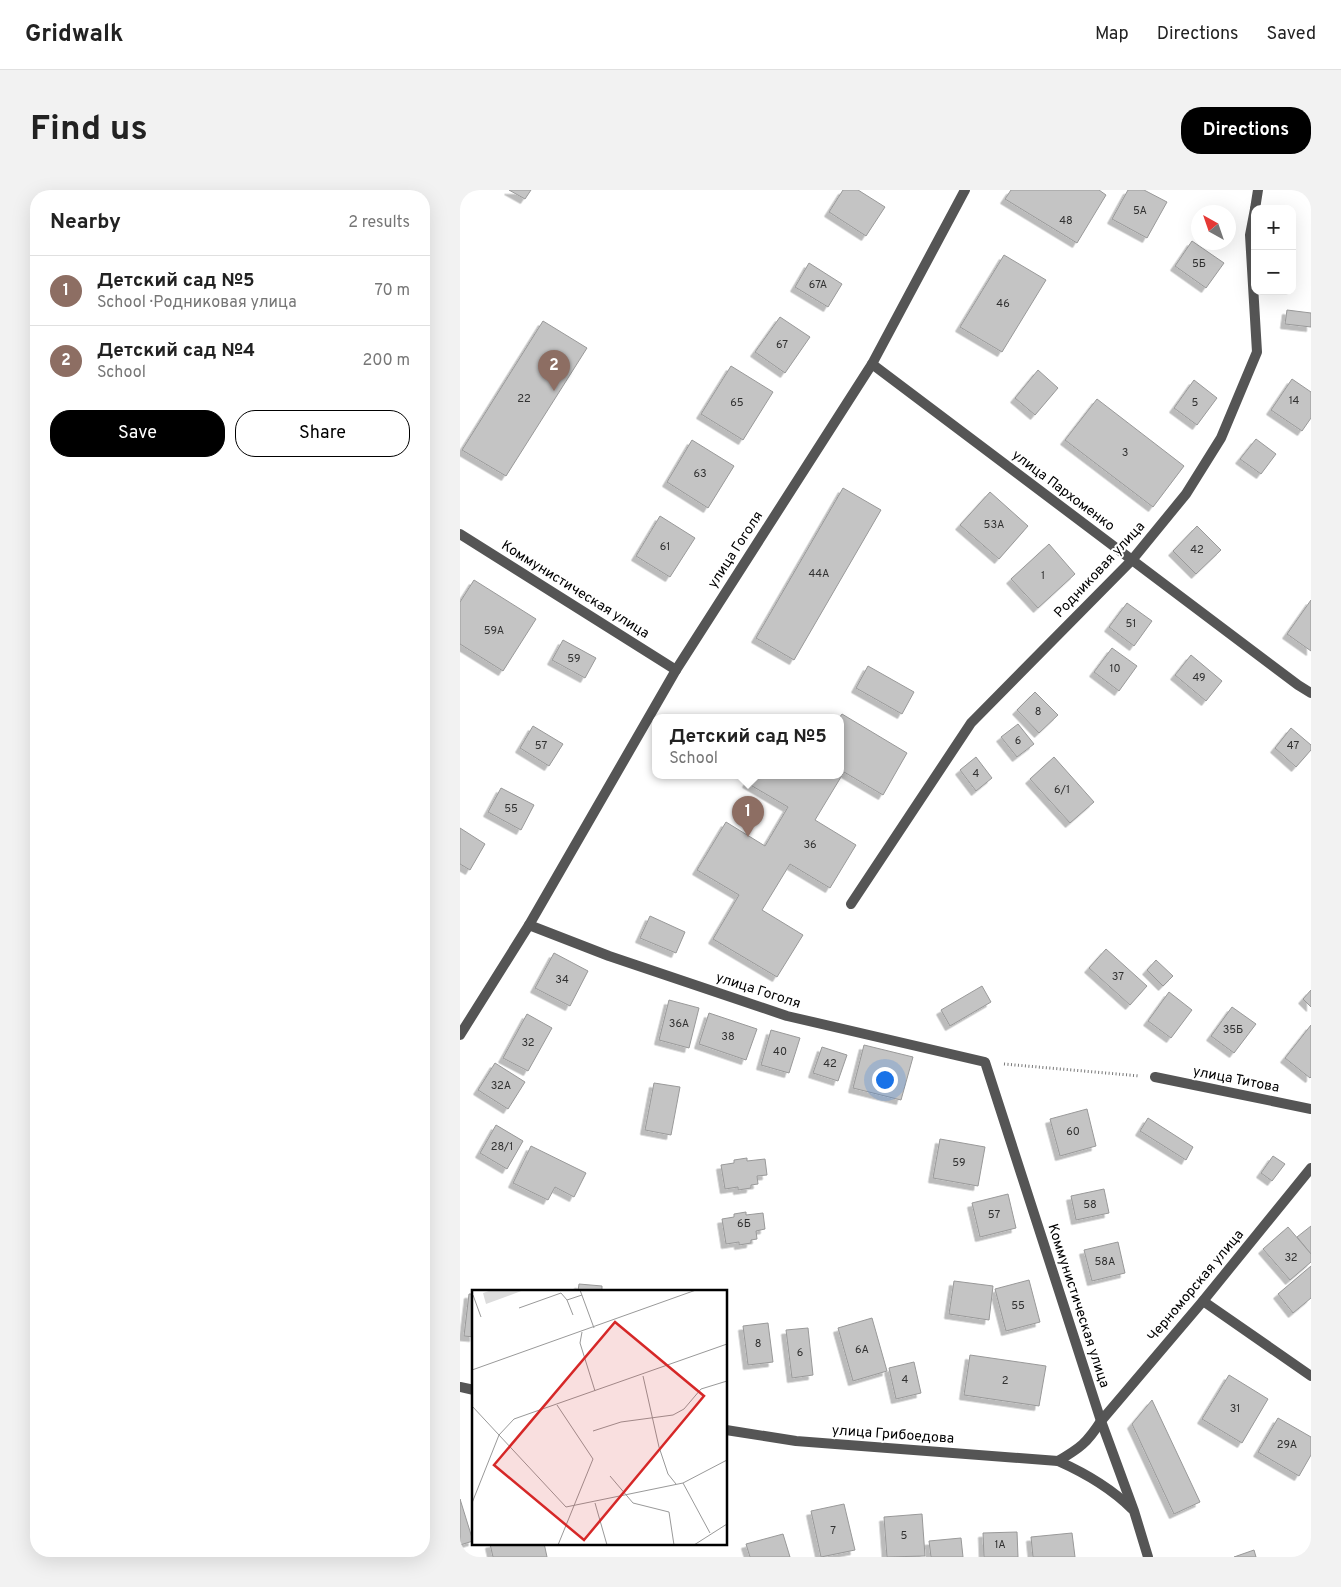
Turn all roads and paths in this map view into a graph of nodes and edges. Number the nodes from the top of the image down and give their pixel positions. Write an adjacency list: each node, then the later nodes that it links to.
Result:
1 (964, 190): 5 (street, улица Гоголя)
2 (1258, 190): 3 (street, Родниковая улица)
3 (1256, 205)
4 (1251, 230): 7 (street, Родниковая улица)
5 (872, 364): 7 (street, улица Пархоменко); 8 (street, улица Гоголя)
6 (460, 534): 8 (street, Коммунистическая улица)
7 (1132, 560): 9 (street, улица Пархоменко); 10 (street, Родниковая улица)
8 (676, 670): 11 (street, улица Гоголя)
9 (1311, 693)
10 (851, 904)
11 (529, 925): 12 (street, улица Гоголя); 13 (street, улица Гоголя)
12 (460, 1035)
13 (984, 1062): 14 (path); 19 (street, Коммунистическая улица)
14 (1155, 1078): 15 (street, улица Титова)
15 (1311, 1109)
16 (1311, 1168): 17 (street, Черноморская улица)
17 (1203, 1301): 18 (street); 19 (street, Черноморская улица)
18 (1311, 1376)
19 (1101, 1421): 21 (street); 22 (street, Коммунистическая улица)
20 (728, 1430): 21 (street, улица Грибоедова)
21 (1058, 1461): 22 (street, улица Грибоедова)
22 (1134, 1511): 23 (street, Коммунистическая улица)
23 (1148, 1557)

